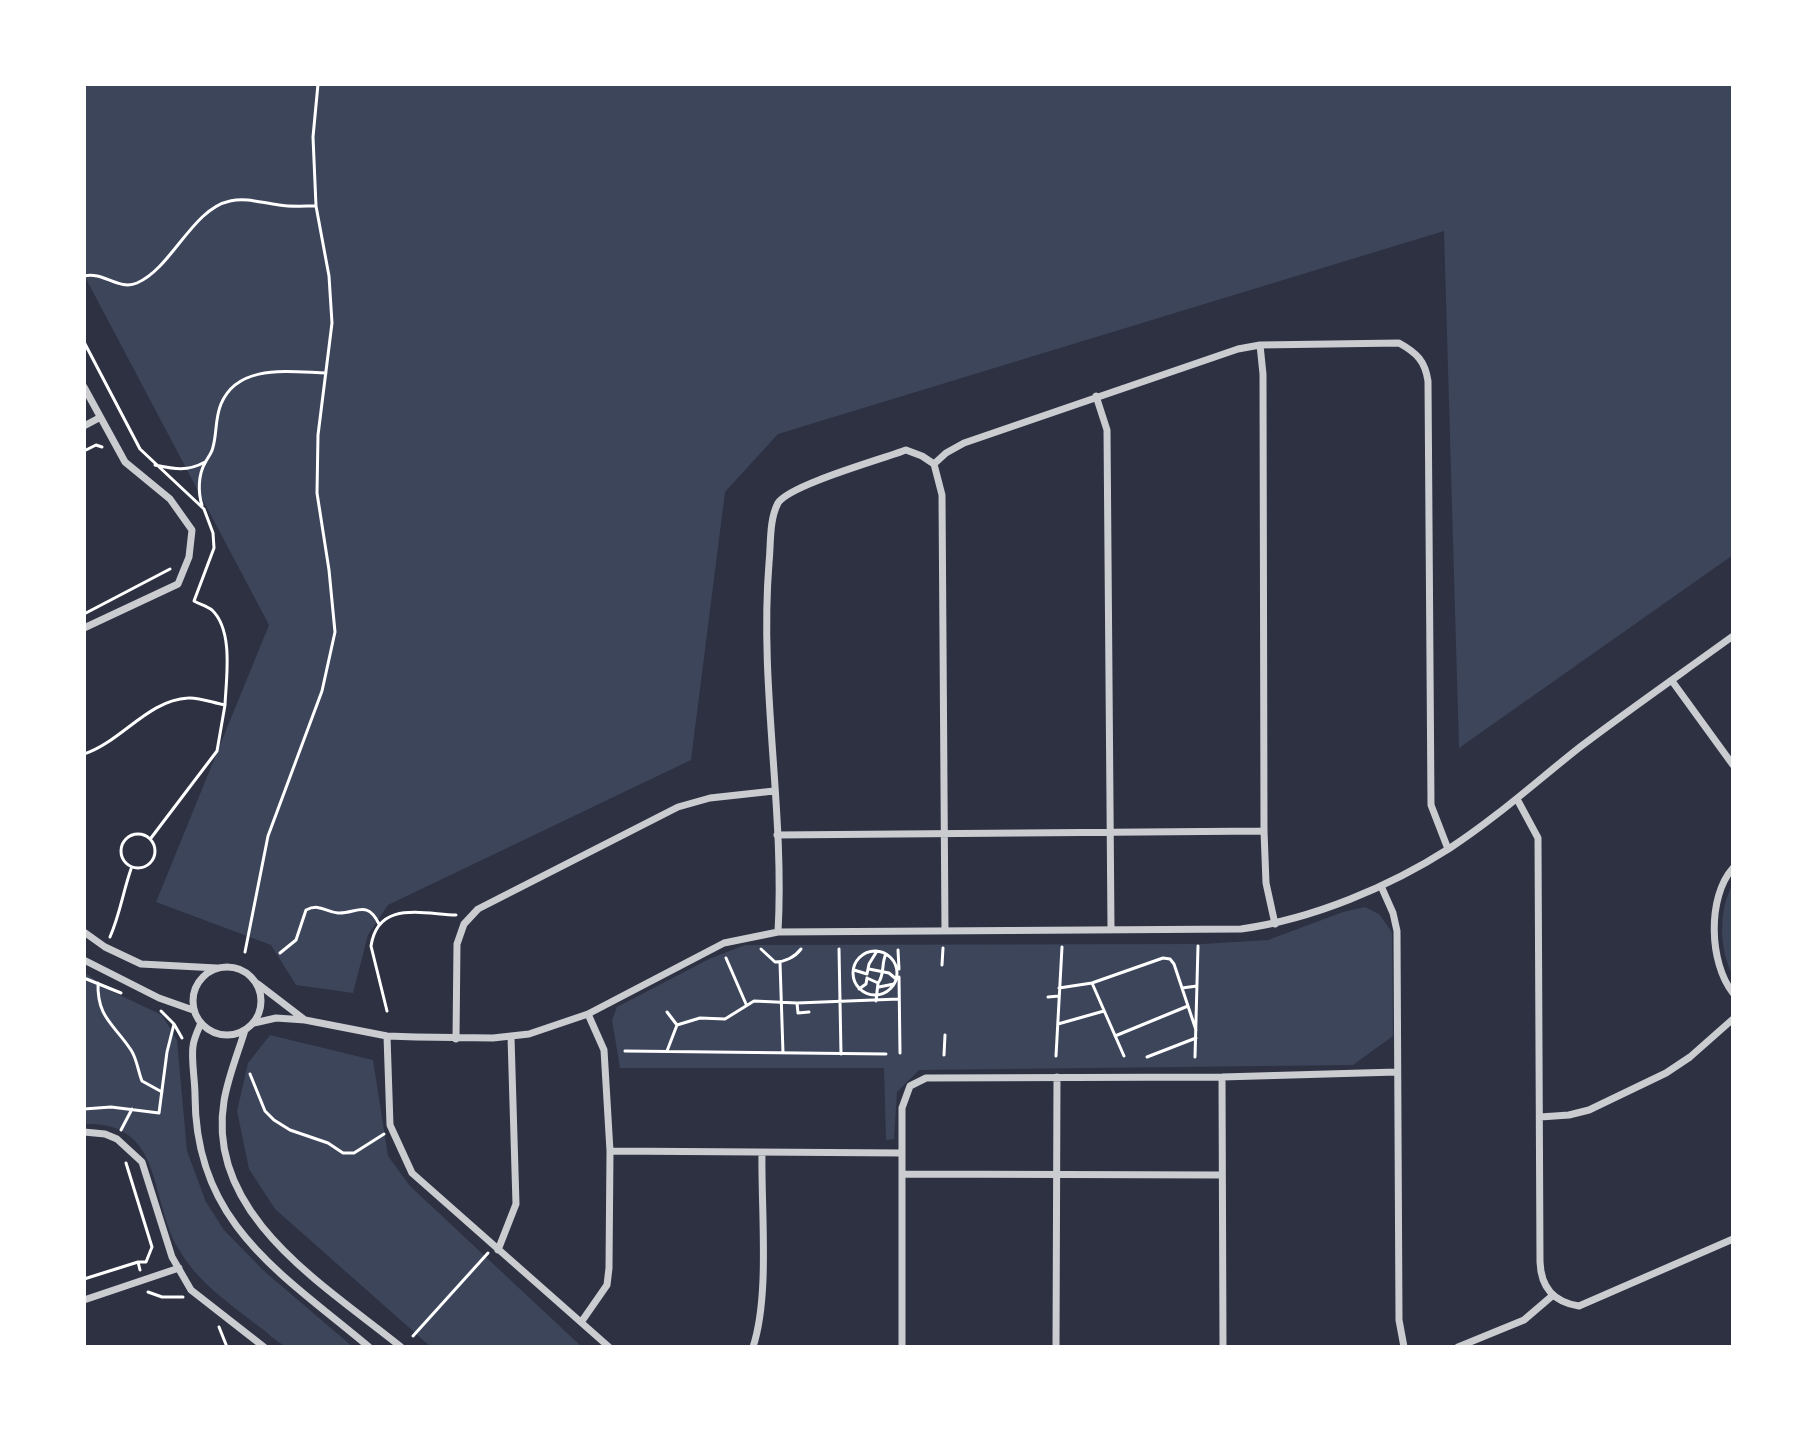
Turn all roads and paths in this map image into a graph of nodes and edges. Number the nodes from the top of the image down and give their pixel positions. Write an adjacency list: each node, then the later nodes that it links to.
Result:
1 (318, 84): 2 (path)
2 (316, 206): 3 (path); 5 (path)
3 (84, 276)
4 (1260, 345): 7 (street); 26 (street); 30 (street)
5 (326, 373): 12 (path); 50 (path)
6 (84, 387): 8 (street)
7 (1096, 396): 13 (street); 25 (street)
8 (99, 418): 9 (street); 18 (street)
9 (84, 426)
10 (105, 448): 11 (path)
11 (84, 451)
12 (205, 461): 14 (path); 15 (path)
13 (934, 464): 23 (street); 27 (street)
14 (155, 465)
15 (204, 509)
16 (176, 565): 17 (path)
17 (84, 614)
18 (84, 628)
19 (1733, 636): 20 (street)
20 (1672, 681): 22 (street); 24 (street)
21 (225, 705): 29 (path)
22 (1733, 765)
23 (774, 791): 28 (street); 106 (street)
24 (1517, 799): 30 (street); 125 (street)
25 (1109, 831): 26 (street); 27 (street); 37 (street)
26 (1264, 831): 36 (street)
27 (945, 833): 28 (street); 38 (street)
28 (777, 835): 40 (street)
29 (151, 838): 31 (path); 31 (path)
30 (1448, 849): 33 (street)
31 (132, 867): 41 (path)
32 (1733, 868): 75 (street)
33 (1381, 886): 36 (street); 118 (street)
34 (462, 915): 35 (path)
35 (379, 924): 51 (path); 88 (path)
36 (1275, 924): 37 (street)
37 (1111, 929): 38 (street)
38 (945, 931): 40 (street)
39 (84, 932): 61 (street)
40 (778, 932): 92 (street)
41 (110, 937)
42 (1198, 946): 71 (path)
43 (1062, 947): 72 (path)
44 (943, 948): 60 (path)
45 (761, 949): 57 (path)
46 (801, 949): 57 (path)
47 (839, 949): 81 (path)
48 (876, 950): 52 (path); 54 (path); 59 (path)
49 (898, 950): 79 (path)
50 (245, 952)
51 (280, 953)
52 (886, 954): 56 (path); 58 (path)
53 (726, 958): 84 (path)
54 (858, 959): 59 (path); 62 (path)
55 (84, 960): 86 (street)
56 (882, 961): 58 (path); 63 (path)
57 (780, 962): 82 (path)
58 (894, 962): 65 (path)
59 (869, 964): 64 (path)
60 (942, 965)
61 (222, 968): 66 (street); 86 (street)
62 (853, 970): 64 (path); 74 (path)
63 (881, 973): 64 (path); 65 (path); 68 (path)
64 (867, 974): 68 (path); 74 (path)
65 (895, 978): 68 (path); 70 (path)
66 (253, 979): 94 (street); 96 (street)
67 (98, 983): 122 (path)
68 (879, 983): 70 (path); 76 (path)
69 (1092, 983): 72 (path); 73 (path); 89 (path)
70 (894, 984): 76 (path)
71 (1197, 986): 73 (path); 100 (path)
72 (1059, 988): 77 (path)
73 (1182, 988): 85 (path)
74 (859, 989): 76 (path)
75 (1733, 993)
76 (876, 995): 80 (path)
77 (1059, 996): 78 (path); 97 (path)
78 (1048, 997)
79 (899, 999): 80 (path); 110 (path)
80 (876, 1001): 81 (path)
81 (840, 1002): 83 (path); 111 (path)
82 (781, 1003): 83 (path); 84 (path); 109 (path)
83 (797, 1003): 91 (path)
84 (746, 1004): 98 (path)
85 (1188, 1006): 100 (path); 103 (path)
86 (193, 1010): 95 (street)
87 (161, 1011): 122 (path)
88 (387, 1011)
89 (1104, 1011): 97 (path); 103 (path)
90 (667, 1012): 98 (path)
91 (809, 1012)
92 (588, 1014): 104 (street); 129 (street)
93 (1733, 1019): 125 (street)
94 (305, 1020): 96 (street); 102 (street)
95 (201, 1023): 99 (street); 152 (street)
96 (254, 1023): 99 (street)
97 (1058, 1024): 114 (path)
98 (677, 1025): 108 (path)
99 (245, 1030): 153 (street)
100 (1196, 1030): 105 (path)
101 (945, 1035): 113 (path)
102 (387, 1036): 106 (street); 137 (street)
103 (1115, 1036): 115 (path)
104 (511, 1037): 106 (street); 137 (street)
105 (1196, 1038): 116 (path); 117 (path)
106 (456, 1039)
107 (625, 1051): 108 (path)
108 (667, 1052): 109 (path)
109 (783, 1053): 111 (path)
110 (900, 1053)
111 (841, 1054): 112 (path)
112 (886, 1054)
113 (944, 1055)
114 (1056, 1056)
115 (1124, 1056)
116 (1147, 1057)
117 (1195, 1057)
118 (1397, 1072): 121 (street); 159 (street)
119 (250, 1074): 127 (path)
120 (1057, 1077): 121 (street); 130 (street); 134 (street)
121 (1222, 1077): 135 (street)
122 (162, 1092): 124 (path)
123 (84, 1109): 124 (path)
124 (132, 1109): 128 (path)
125 (1540, 1117): 144 (street)
126 (84, 1132): 128 (street)
127 (384, 1134)
128 (117, 1139): 140 (street)
129 (610, 1151): 131 (street); 147 (street)
130 (902, 1153): 131 (street); 133 (street)
131 (762, 1154): 155 (street)
132 (126, 1160): 139 (path)
133 (903, 1174): 134 (street); 156 (street)
134 (1057, 1175): 135 (street); 157 (street)
135 (1222, 1175): 158 (street)
136 (1733, 1239): 144 (street)
137 (498, 1250): 147 (street)
138 (488, 1253): 149 (path)
139 (138, 1262): 141 (path); 142 (path)
140 (179, 1268): 146 (street); 150 (street)
141 (140, 1269)
142 (84, 1279)
143 (146, 1290): 145 (path)
144 (1552, 1296): 160 (street)
145 (187, 1298)
146 (84, 1300)
147 (582, 1321): 154 (street)
148 (219, 1328): 151 (path)
149 (413, 1336)
150 (262, 1346)
151 (227, 1347)
152 (369, 1347)
153 (401, 1347)
154 (609, 1347)
155 (753, 1347)
156 (902, 1347)
157 (1056, 1347)
158 (1223, 1347)
159 (1404, 1347)
160 (1458, 1347)

